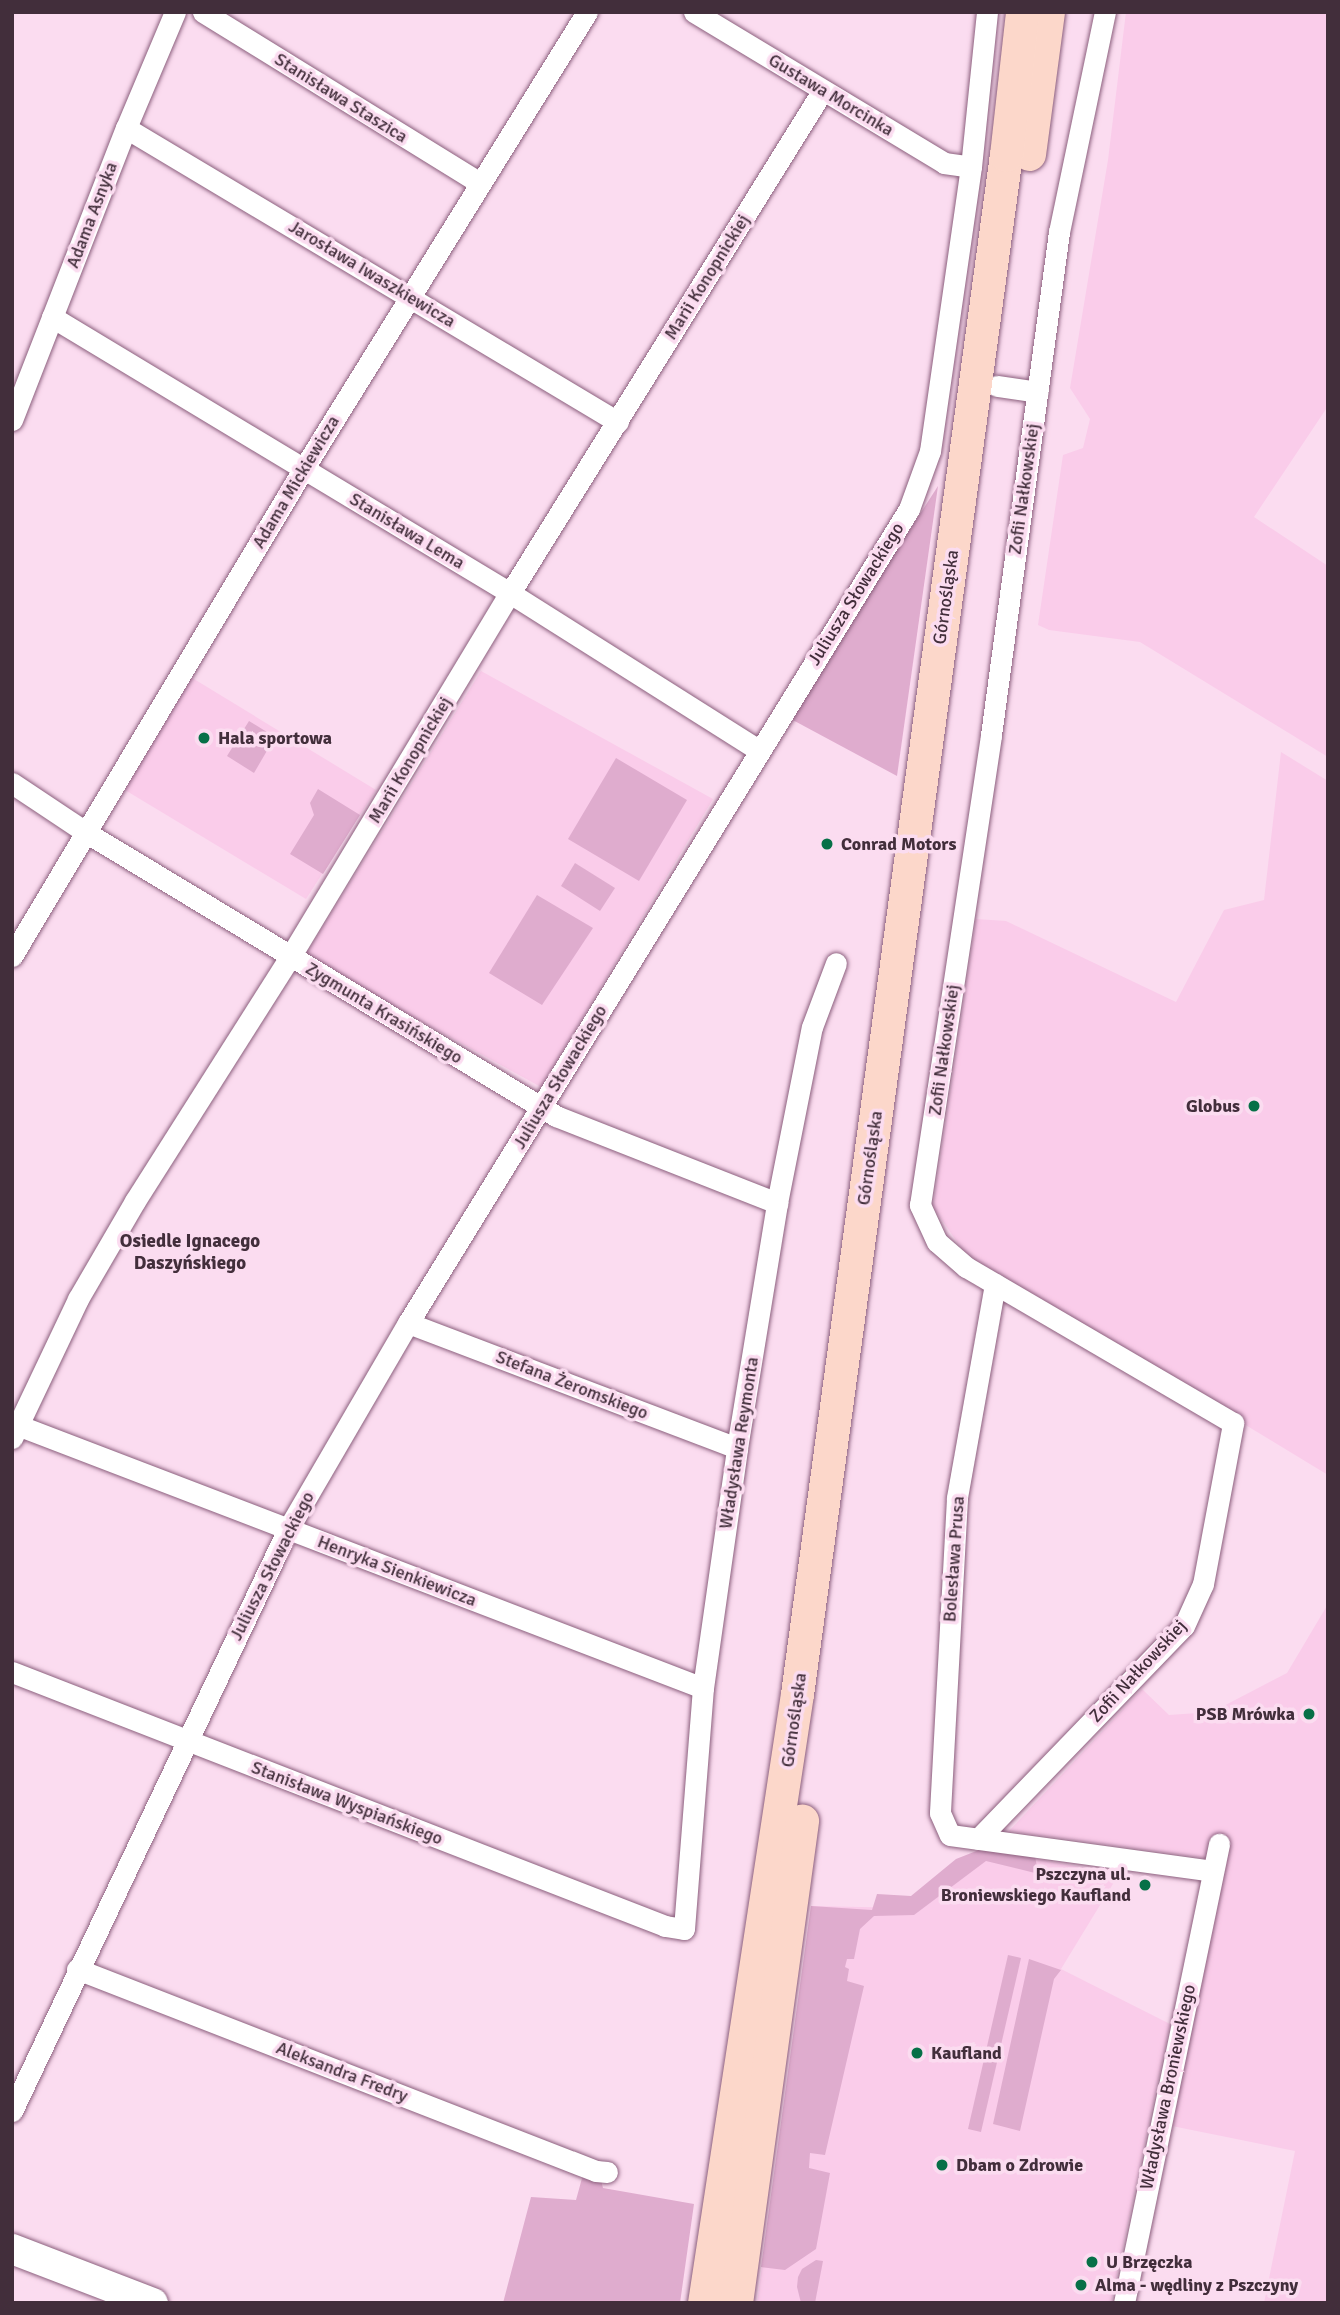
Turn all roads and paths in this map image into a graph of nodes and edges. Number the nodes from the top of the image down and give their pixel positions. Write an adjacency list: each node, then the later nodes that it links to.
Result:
1 (175, 12): 10 (street, Adama Asnyka)
2 (203, 12): 12 (street, Stanisława Staszica)
3 (587, 12): 12 (street, Adama Mickiewicza)
4 (694, 12): 9 (street, Gustawa Morcinka)
5 (987, 12): 11 (street, Juliusza Słowackiego)
6 (1022, 12): 48 (main road, Górnośląska)
7 (1048, 12): 16 (main road, Górnośląska)
8 (1105, 12): 17 (street, Zofii Nałkowskiej)
9 (823, 90): 11 (street, Gustawa Morcinka); 19 (street, Marii Konopnickiej)
10 (126, 128): 13 (street, Jarosława Iwaszkiewicza); 14 (street, Adama Asnyka)
11 (971, 167): 22 (street, Juliusza Słowackiego)
12 (480, 183): 13 (street, Adama Mickiewicza)
13 (411, 297): 19 (street, Jarosława Iwaszkiewicza); 20 (street, Adama Mickiewicza)
14 (52, 317): 15 (street, Adama Asnyka); 20 (street, Stanisława Lema)
15 (21, 374): 18 (street, Adama Asnyka)
16 (997, 386): 17 (street); 49 (main road, Górnośląska)
17 (1038, 392): 30 (street, Zofii Nałkowskiej)
18 (12, 420)
19 (618, 422): 21 (street, Marii Konopnickiej)
20 (304, 468): 21 (street, Stanisława Lema); 24 (street, Adama Mickiewicza)
21 (510, 593): 22 (street, Stanisława Lema); 26 (street, Marii Konopnickiej)
22 (758, 751): 28 (street, Juliusza Słowackiego)
23 (12, 783): 24 (street, Zygmunta Krasińskiego)
24 (87, 833): 25 (street, Adama Mickiewicza); 26 (street, Zygmunta Krasińskiego)
25 (12, 956)
26 (290, 957): 28 (street, Zygmunta Krasińskiego); 32 (street, Marii Konopnickiej)
27 (836, 963): 29 (street, Władysława Reymonta)
28 (542, 1108): 29 (street, Zygmunta Krasińskiego); 31 (street, Juliusza Słowackiego)
29 (777, 1203): 33 (street, Władysława Reymonta)
30 (996, 1284): 38 (street, Bolesława Prusa); 38 (street, Zofii Nałkowskiej)
31 (408, 1323): 33 (street, Stefana Żeromskiego); 34 (street, Juliusza Słowackiego)
32 (14, 1429): 34 (street, Henryka Sienkiewicza)
33 (737, 1448): 36 (street, Władysława Reymonta)
34 (288, 1529): 36 (street, Henryka Sienkiewicza); 37 (street, Juliusza Słowackiego)
35 (12, 1672): 37 (street, Stanisława Wyspiańskiego)
36 (704, 1688): 41 (street, Władysława Reymonta)
37 (186, 1740): 41 (street, Stanisława Wyspiańskiego); 42 (street, Juliusza Słowackiego)
38 (978, 1839): 40 (street)
39 (1219, 1844): 40 (street, Władysława Broniewskiego)
40 (1213, 1871): 50 (street, Władysława Broniewskiego)
41 (684, 1929)
42 (78, 1969): 43 (street, Juliusza Słowackiego); 44 (street, Aleksandra Fredry)
43 (12, 2111)
44 (607, 2172)
45 (12, 2249): 46 (main road)
46 (102, 2294): 47 (main road)
47 (153, 2303)
48 (704, 2303)
49 (736, 2303)
50 (1124, 2303)

